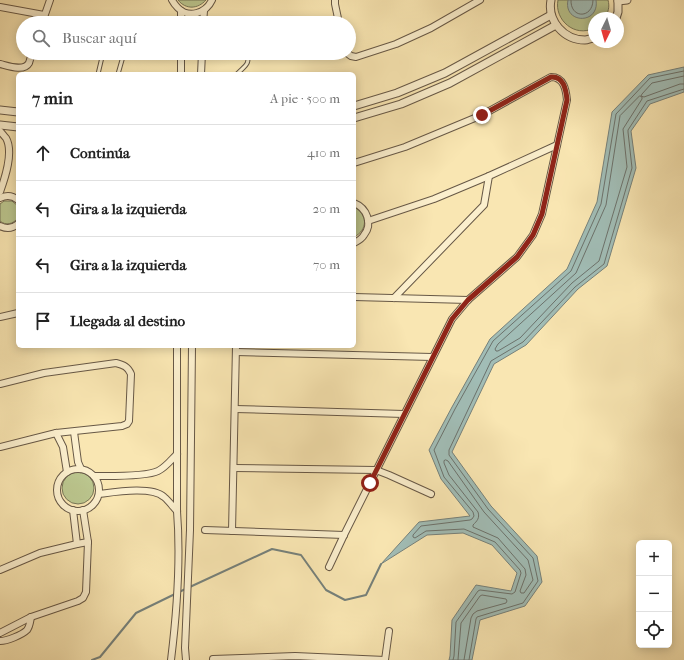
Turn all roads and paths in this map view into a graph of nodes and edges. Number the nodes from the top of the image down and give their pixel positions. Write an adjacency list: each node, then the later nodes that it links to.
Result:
1 (50, 0): 14 (street)
2 (172, 0): 10 (street)
3 (212, 0): 11 (street)
4 (335, 0): 17 (street)
5 (480, 0): 20 (street)
6 (551, 0): 13 (street)
7 (618, 0): 8 (street); 12 (street)
8 (627, 0)
9 (0, 7): 14 (street)
10 (180, 11): 11 (street); 15 (street)
11 (204, 11): 16 (street)
12 (618, 12)
13 (551, 15): 18 (street); 33 (street)
14 (44, 16)
15 (180, 16)
16 (204, 16)
17 (337, 16)
18 (556, 25): 19 (street); 36 (street)
19 (588, 39)
20 (356, 57)
21 (30, 60): 27 (street)
22 (102, 60): 28 (lane)
23 (122, 60): 29 (lane)
24 (181, 60): 30 (street)
25 (202, 60): 31 (street)
26 (248, 60): 32 (lane)
27 (0, 64)
28 (99, 72)
29 (119, 72)
30 (181, 72)
31 (201, 72)
32 (239, 72)
33 (356, 105)
34 (0, 110): 35 (street)
35 (16, 112)
36 (356, 117)
37 (0, 125): 38 (street)
38 (16, 127)
39 (0, 130): 43 (street)
40 (557, 145): 41 (street); 42 (street); 53 (street)
41 (356, 162)
42 (489, 176): 47 (street); 52 (street)
43 (0, 192)
44 (0, 198): 45 (street)
45 (16, 199)
46 (356, 204): 47 (street)
47 (368, 221): 50 (street)
48 (16, 225): 49 (street)
49 (0, 226)
50 (356, 242)
51 (356, 297): 52 (street)
52 (394, 298): 53 (street)
53 (468, 300): 59 (street)
54 (16, 313): 55 (street)
55 (0, 317)
56 (177, 348): 66 (street)
57 (192, 348): 90 (street)
58 (236, 349): 59 (street); 61 (street)
59 (432, 357): 62 (street)
60 (0, 384): 63 (street)
61 (235, 409): 62 (street); 67 (street)
62 (404, 414): 69 (street)
63 (74, 432): 64 (street); 68 (street)
64 (56, 433): 65 (street); 70 (street)
65 (0, 447)
66 (177, 454): 71 (street); 76 (street)
67 (234, 468): 69 (street); 78 (street)
68 (81, 469): 70 (street); 71 (street)
69 (376, 470): 73 (street); 79 (street)
70 (67, 472): 74 (street)
71 (94, 476): 72 (street)
72 (99, 494): 75 (street); 76 (street)
73 (431, 494)
74 (73, 510): 75 (street); 81 (street)
75 (82, 510): 80 (street)
76 (176, 512): 89 (street)
77 (205, 530): 78 (street)
78 (232, 531): 79 (street)
79 (344, 535): 82 (street)
80 (88, 542): 81 (street); 84 (street)
81 (77, 544): 83 (street)
82 (329, 567)
83 (0, 570)
84 (31, 617): 86 (street); 87 (street)
85 (389, 631): 91 (street)
86 (0, 633)
87 (0, 641)
88 (213, 658): 91 (street)
89 (171, 660)
90 (186, 660)
91 (385, 660)

